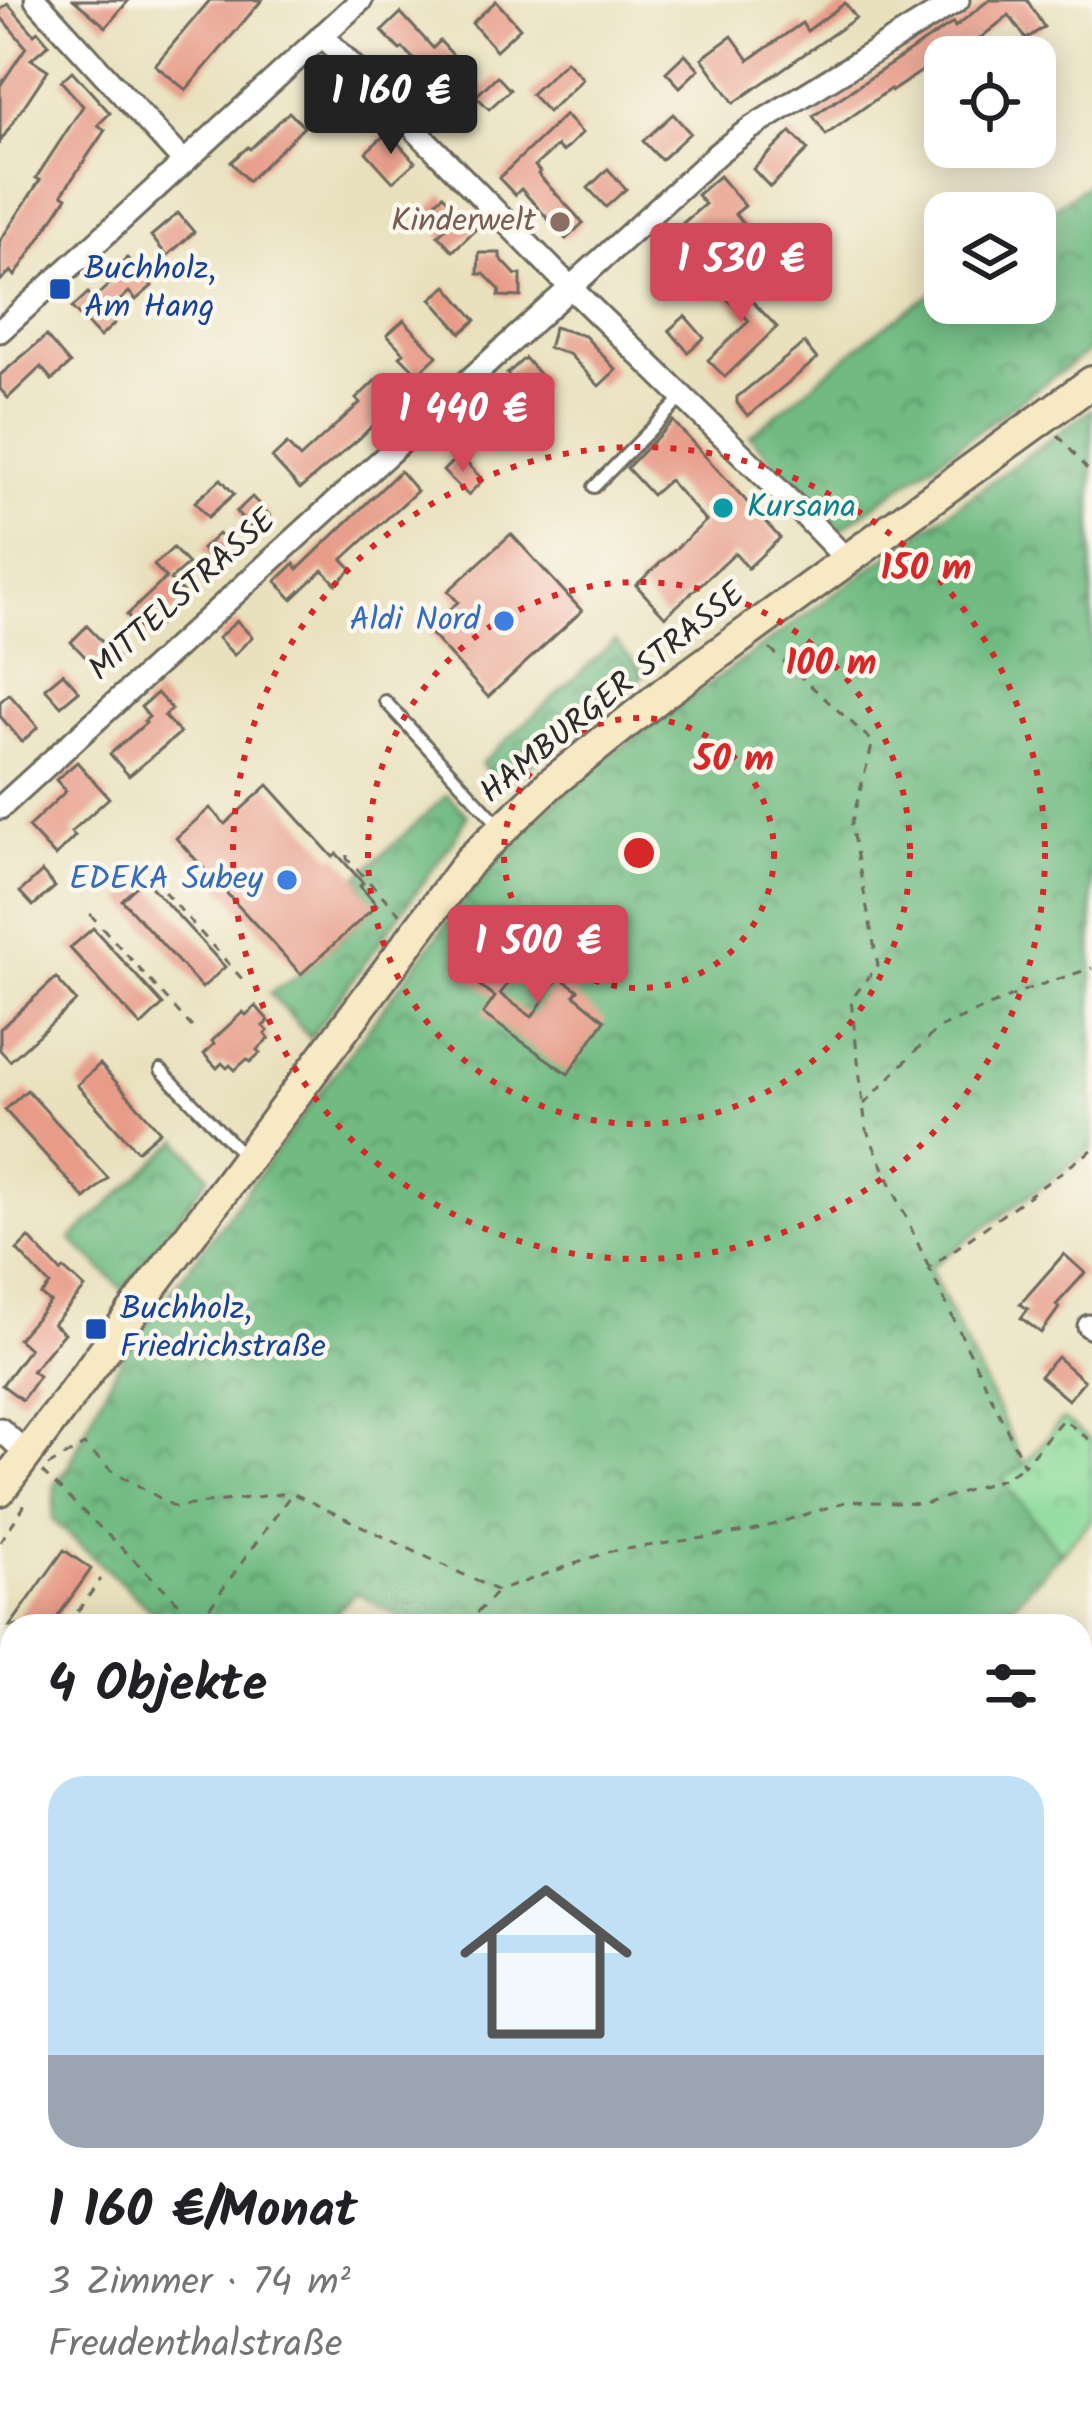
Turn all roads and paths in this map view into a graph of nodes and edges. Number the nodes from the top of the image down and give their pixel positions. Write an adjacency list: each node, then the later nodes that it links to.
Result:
1 (36, 0): 5 (street)
2 (361, 0): 4 (street)
3 (958, 0): 6 (street, MITTELSTRASSE)
4 (322, 35): 5 (street); 6 (street)
5 (184, 162): 7 (street)
6 (571, 288): 9 (street); 16 (street, MITTELSTRASSE)
7 (4, 319)
8 (1092, 382): 10 (main road, HAMBURGER STRASSE)
9 (683, 397): 12 (lane); 13 (street)
10 (1042, 418): 11 (path); 13 (main road, HAMBURGER STRASSE)
11 (1092, 475)
12 (594, 487)
13 (846, 559): 17 (main road, HAMBURGER STRASSE)
14 (766, 645): 26 (path)
15 (385, 701): 17 (lane)
16 (0, 808)
17 (502, 828): 21 (main road, HAMBURGER STRASSE)
18 (347, 855): 21 (path)
19 (152, 878): 23 (path)
20 (90, 914): 24 (path)
21 (419, 931): 29 (main road, HAMBURGER STRASSE)
22 (1092, 968): 26 (path)
23 (243, 980)
24 (192, 1027)
25 (161, 1070): 29 (lane)
26 (863, 1106): 31 (path)
27 (1092, 1150): 28 (path)
28 (1084, 1155): 30 (path); 31 (path)
29 (248, 1159): 35 (main road, HAMBURGER STRASSE)
30 (1092, 1163)
31 (929, 1268): 34 (path)
32 (0, 1429): 35 (street)
33 (1092, 1442): 34 (path)
34 (1024, 1465): 39 (path)
35 (19, 1477): 37 (path)
36 (292, 1493): 39 (path); 41 (path); 42 (path)
37 (0, 1542)
38 (101, 1580): 40 (path)
39 (498, 1591): 43 (path)
40 (76, 1614)
41 (191, 1614)
42 (208, 1614)
43 (476, 1614)

